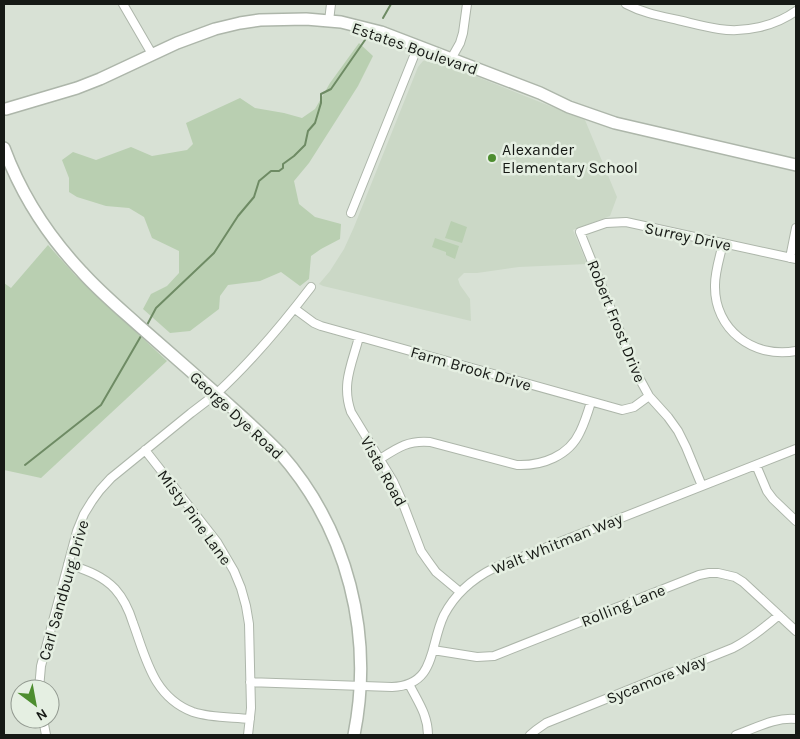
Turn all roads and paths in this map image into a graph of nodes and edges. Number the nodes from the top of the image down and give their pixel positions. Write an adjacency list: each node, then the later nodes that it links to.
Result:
1 (124, 4): 8 (street)
2 (331, 4): 6 (street)
3 (467, 4): 9 (street)
4 (626, 4): 5 (street)
5 (796, 11)
6 (329, 21): 7 (street, Estates Boulevard); 8 (street, Estates Boulevard)
7 (418, 46): 9 (street, Estates Boulevard); 13 (street)
8 (152, 54): 10 (street, Estates Boulevard)
9 (451, 59): 12 (street, Estates Boulevard)
10 (4, 111)
11 (4, 148): 22 (street, George Dye Road)
12 (796, 165)
13 (350, 213)
14 (796, 228): 17 (street)
15 (580, 232): 16 (street, Surrey Drive); 23 (street, Robert Frost Drive)
16 (723, 243): 17 (street, Surrey Drive); 21 (street)
17 (793, 258)
18 (311, 288): 19 (street, Carl Sandburg Drive)
19 (295, 309): 20 (street, Farm Brook Drive); 22 (street, Carl Sandburg Drive)
20 (359, 337): 24 (street, Farm Brook Drive); 27 (street, Vista Road)
21 (796, 352)
22 (216, 394): 26 (street, Carl Sandburg Drive); 39 (street, George Dye Road)
23 (649, 396): 24 (street, Farm Brook Drive); 29 (street, Robert Frost Drive)
24 (591, 402): 27 (street)
25 (796, 449): 28 (street, Walt Whitman Way)
26 (145, 450): 31 (street, Carl Sandburg Drive); 37 (street, Misty Pine Lane)
27 (380, 459): 32 (street, Vista Road)
28 (756, 465): 29 (street, Walt Whitman Way); 30 (street)
29 (702, 486): 32 (street, Walt Whitman Way)
30 (796, 521)
31 (68, 564): 36 (street, Carl Sandburg Drive); 40 (street)
32 (460, 592): 35 (street, Walt Whitman Way)
33 (779, 615): 34 (street, Rolling Lane); 35 (street, Rolling Lane); 45 (street, Sycamore Way)
34 (796, 631)
35 (433, 650): 38 (street, Walt Whitman Way)
36 (39, 679)
37 (250, 682): 39 (street); 40 (street, Misty Pine Lane)
38 (409, 684): 39 (street); 44 (street)
39 (361, 686): 43 (street, George Dye Road)
40 (250, 719): 42 (street, Misty Pine Lane)
41 (796, 719): 46 (street)
42 (248, 735)
43 (354, 735)
44 (428, 735)
45 (530, 735)
46 (736, 735)

